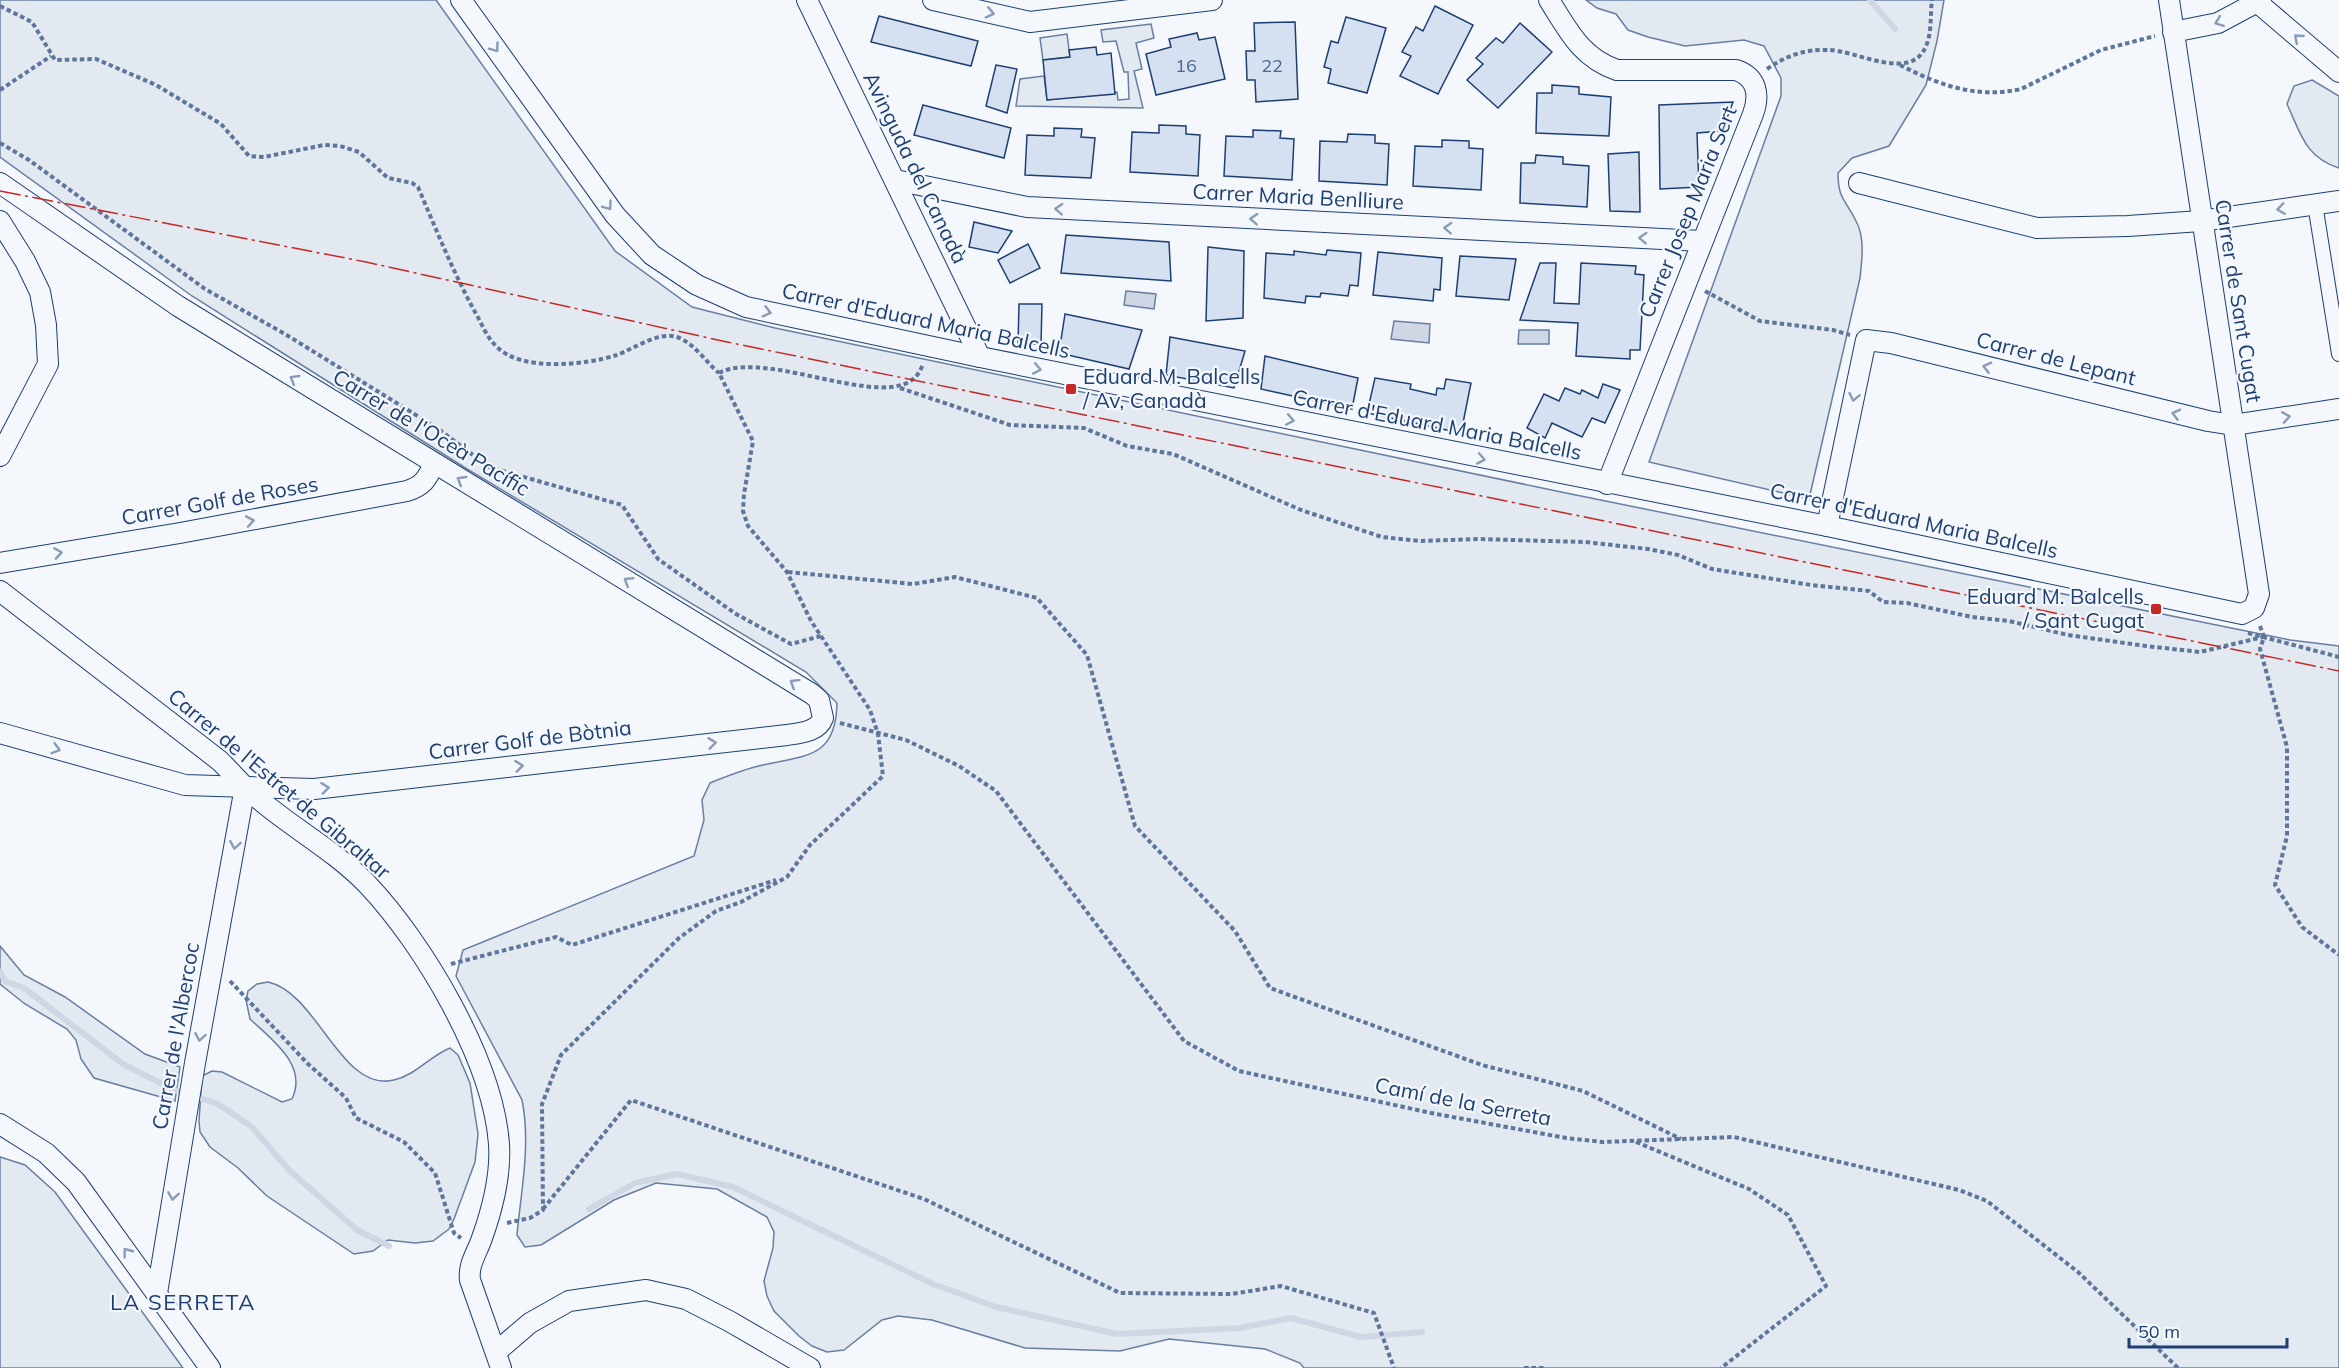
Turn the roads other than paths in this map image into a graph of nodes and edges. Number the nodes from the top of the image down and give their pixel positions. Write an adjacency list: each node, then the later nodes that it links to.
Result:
1 (461, 0): 19 (street, Carrer d'Eduard Maria Balcells, one-way to 19)
2 (807, 0): 10 (street, Avinguda del Canadà)
3 (933, 0): 4 (street, one-way to 4)
4 (1212, 0)
5 (1549, 0): 17 (street, Carrer Josep Maria Sert)
6 (2169, 0): 8 (street, Carrer de Sant Cugat)
7 (2259, 1): 8 (street, one-way to 8); 9 (street, one-way to 7)
8 (2173, 32): 16 (street, Carrer de Sant Cugat)
9 (2339, 72)
10 (895, 180): 17 (street, Carrer Maria Benlliure, one-way to 10); 19 (street, Avinguda del Canadà)
11 (0, 183): 23 (street, Carrer de l'Oceà Pacífic, one-way to 11)
12 (1859, 183): 16 (street)
13 (2339, 201): 14 (street)
14 (2315, 204): 16 (street, one-way to 16); 18 (street)
15 (0, 221): 22 (street)
16 (2201, 221): 21 (street, Carrer de Sant Cugat)
17 (1702, 241): 24 (street, Carrer Josep Maria Sert)
18 (2339, 354)
19 (980, 357): 24 (street, Carrer d'Eduard Maria Balcells, one-way to 24)
20 (2339, 409): 21 (street, Carrer de Lepant, one-way to 20)
21 (2234, 425): 25 (street, Carrer de Lepant, one-way to 25); 28 (street, Carrer de Sant Cugat)
22 (0, 456)
23 (434, 464): 26 (street, Carrer Golf de Roses, one-way to 23); 29 (street, Carrer de l'Oceà Pacífic, one-way to 23)
24 (1607, 484): 25 (street, Carrer d'Eduard Maria Balcells)
25 (1827, 526): 28 (street, Carrer d'Eduard Maria Balcells)
26 (0, 563)
27 (0, 591): 31 (street, Carrer de l'Estret de Gibraltar)
28 (2254, 608)
29 (820, 722): 31 (street, Carrer Golf de Bòtnia, one-way to 29)
30 (0, 733): 31 (street, Carrer Golf de Bòtnia, one-way to 31)
31 (245, 788): 33 (street, Carrer de l'Albercoc, one-way to 33); 34 (street, Carrer de l'Estret de Gibraltar)
32 (0, 1124): 33 (street, one-way to 32)
33 (157, 1293): 35 (street)
34 (498, 1360): 36 (street)
35 (210, 1368)
36 (810, 1368)

